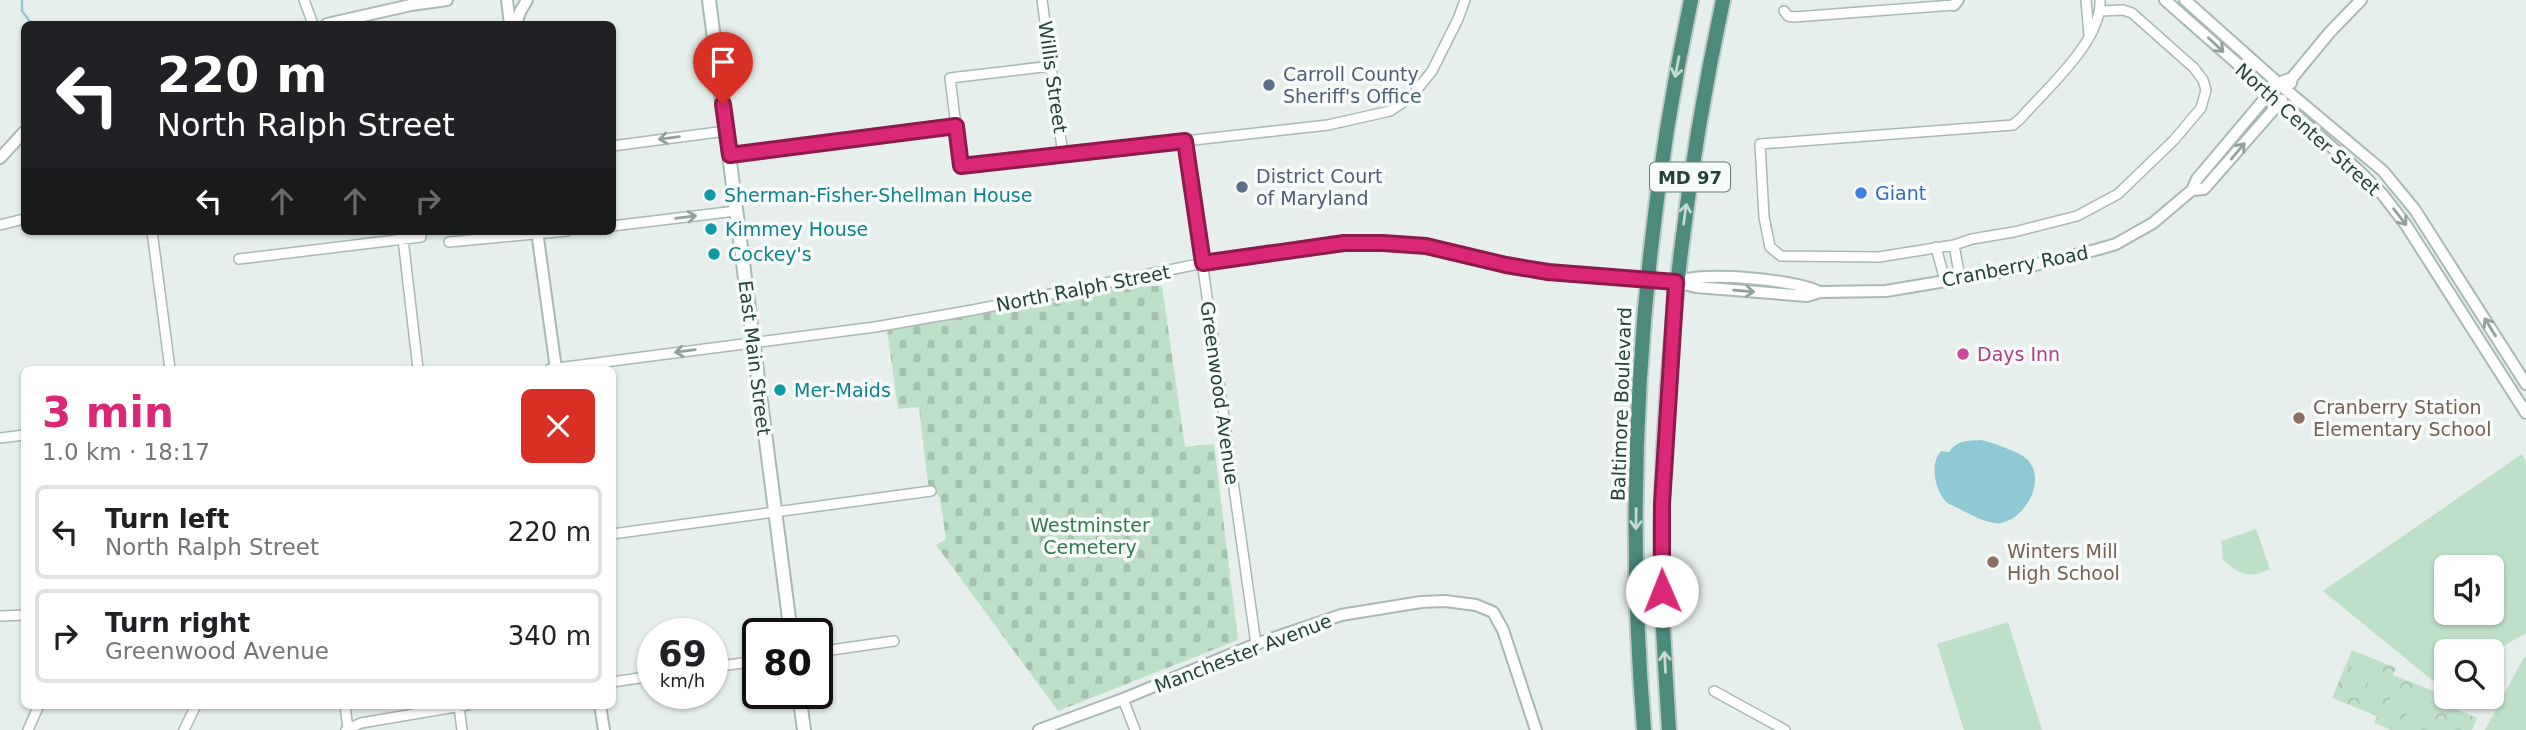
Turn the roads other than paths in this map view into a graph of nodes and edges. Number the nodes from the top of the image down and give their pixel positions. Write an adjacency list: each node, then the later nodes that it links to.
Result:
1 (304, 0): 18 (street)
2 (447, 0): 19 (street)
3 (507, 0): 20 (street)
4 (527, 0): 21 (street)
5 (709, 0): 30 (main road, East Main Street)
6 (1042, 0): 23 (street, Willis Street)
7 (1465, 0): 32 (street)
8 (1691, 0): 53 (highway, Baltimore Boulevard / MD 97, one-way to 53)
9 (1723, 0): 54 (highway, MD 97, one-way to 9)
10 (2086, 0): 22 (street)
11 (2100, 0): 17 (street)
12 (2165, 0): 27 (street, North Center Street, one-way to 27)
13 (2185, 0): 25 (street, North Center Street)
14 (2361, 0): 24 (street, Cranberry Road)
15 (1956, 3): 16 (street)
16 (1784, 11)
17 (2101, 11): 22 (street); 48 (street)
18 (312, 21)
19 (340, 21)
20 (510, 21)
21 (517, 21)
22 (2089, 35): 49 (street)
23 (1051, 66): 29 (street); 35 (street, Willis Street)
24 (2292, 78): 25 (street); 26 (street, Cranberry Road)
25 (2278, 83): 26 (street, North Center Street); 27 (street, Cranberry Road)
26 (2289, 91): 28 (street, Cranberry Road); 61 (street, North Center Street, one-way to 26)
27 (2269, 94): 28 (street, North Center Street); 37 (street, Cranberry Road)
28 (2280, 103): 37 (street, Cranberry Road, one-way to 28); 62 (street, North Center Street, one-way to 62)
29 (956, 126): 34 (street); 35 (street)
30 (726, 131): 33 (street, one-way to 33); 34 (main road, East Main Street)
31 (21, 135): 36 (street)
32 (1185, 141): 35 (street); 51 (street, Greenwood Avenue)
33 (616, 145)
34 (730, 155): 38 (main road, East Main Street)
35 (1063, 155)
36 (0, 158)
37 (2192, 190): 52 (street, Cranberry Road)
38 (736, 211): 41 (street, one-way to 38); 56 (main road, East Main Street)
39 (21, 220): 40 (street)
40 (0, 225)
41 (616, 226)
42 (153, 235): 57 (street)
43 (518, 235): 47 (street)
44 (538, 235): 59 (street)
45 (421, 237): 46 (street)
46 (403, 239): 50 (street); 58 (street)
47 (449, 242)
48 (1954, 245): 49 (street); 52 (street)
49 (1936, 247): 55 (street)
50 (239, 259)
51 (1203, 263): 53 (street, North Ralph Street); 56 (street, North Ralph Street); 72 (street, Greenwood Avenue)
52 (1961, 278): 55 (street, Cranberry Road)
53 (1646, 280): 54 (street, North Ralph Street); 94 (highway, Baltimore Boulevard / MD 97, one-way to 94)
54 (1669, 281): 55 (street, Cranberry Road); 95 (highway, MD 97, one-way to 54)
55 (1945, 281)
56 (753, 342): 60 (street, North Ralph Street, one-way to 60); 66 (main road, East Main Street)
57 (170, 366)
58 (418, 366)
59 (556, 366)
60 (578, 366)
61 (2526, 384)
62 (2526, 413)
63 (21, 435): 64 (street)
64 (0, 438)
65 (931, 491): 66 (street)
66 (775, 512): 67 (street); 70 (main road, East Main Street)
67 (616, 533)
68 (21, 615): 69 (street)
69 (0, 616)
70 (789, 618)
71 (894, 641): 73 (street)
72 (1256, 644): 77 (street, Manchester Avenue); 93 (street, Manchester Avenue)
73 (833, 650)
74 (637, 678): 75 (street)
75 (616, 681)
76 (1714, 691): 96 (street)
77 (1123, 699): 91 (street, Manchester Avenue); 92 (street)
78 (37, 709): 86 (street)
79 (194, 709): 87 (street)
80 (345, 709): 85 (street)
81 (445, 709): 85 (street)
82 (463, 709): 88 (street)
83 (601, 709): 89 (street)
84 (801, 709): 90 (main road)
85 (347, 729)
86 (28, 730)
87 (184, 730)
88 (462, 730)
89 (604, 730)
90 (804, 730)
91 (1039, 730)
92 (1135, 730)
93 (1536, 730)
94 (1644, 730)
95 (1669, 730)
96 (1784, 730)

